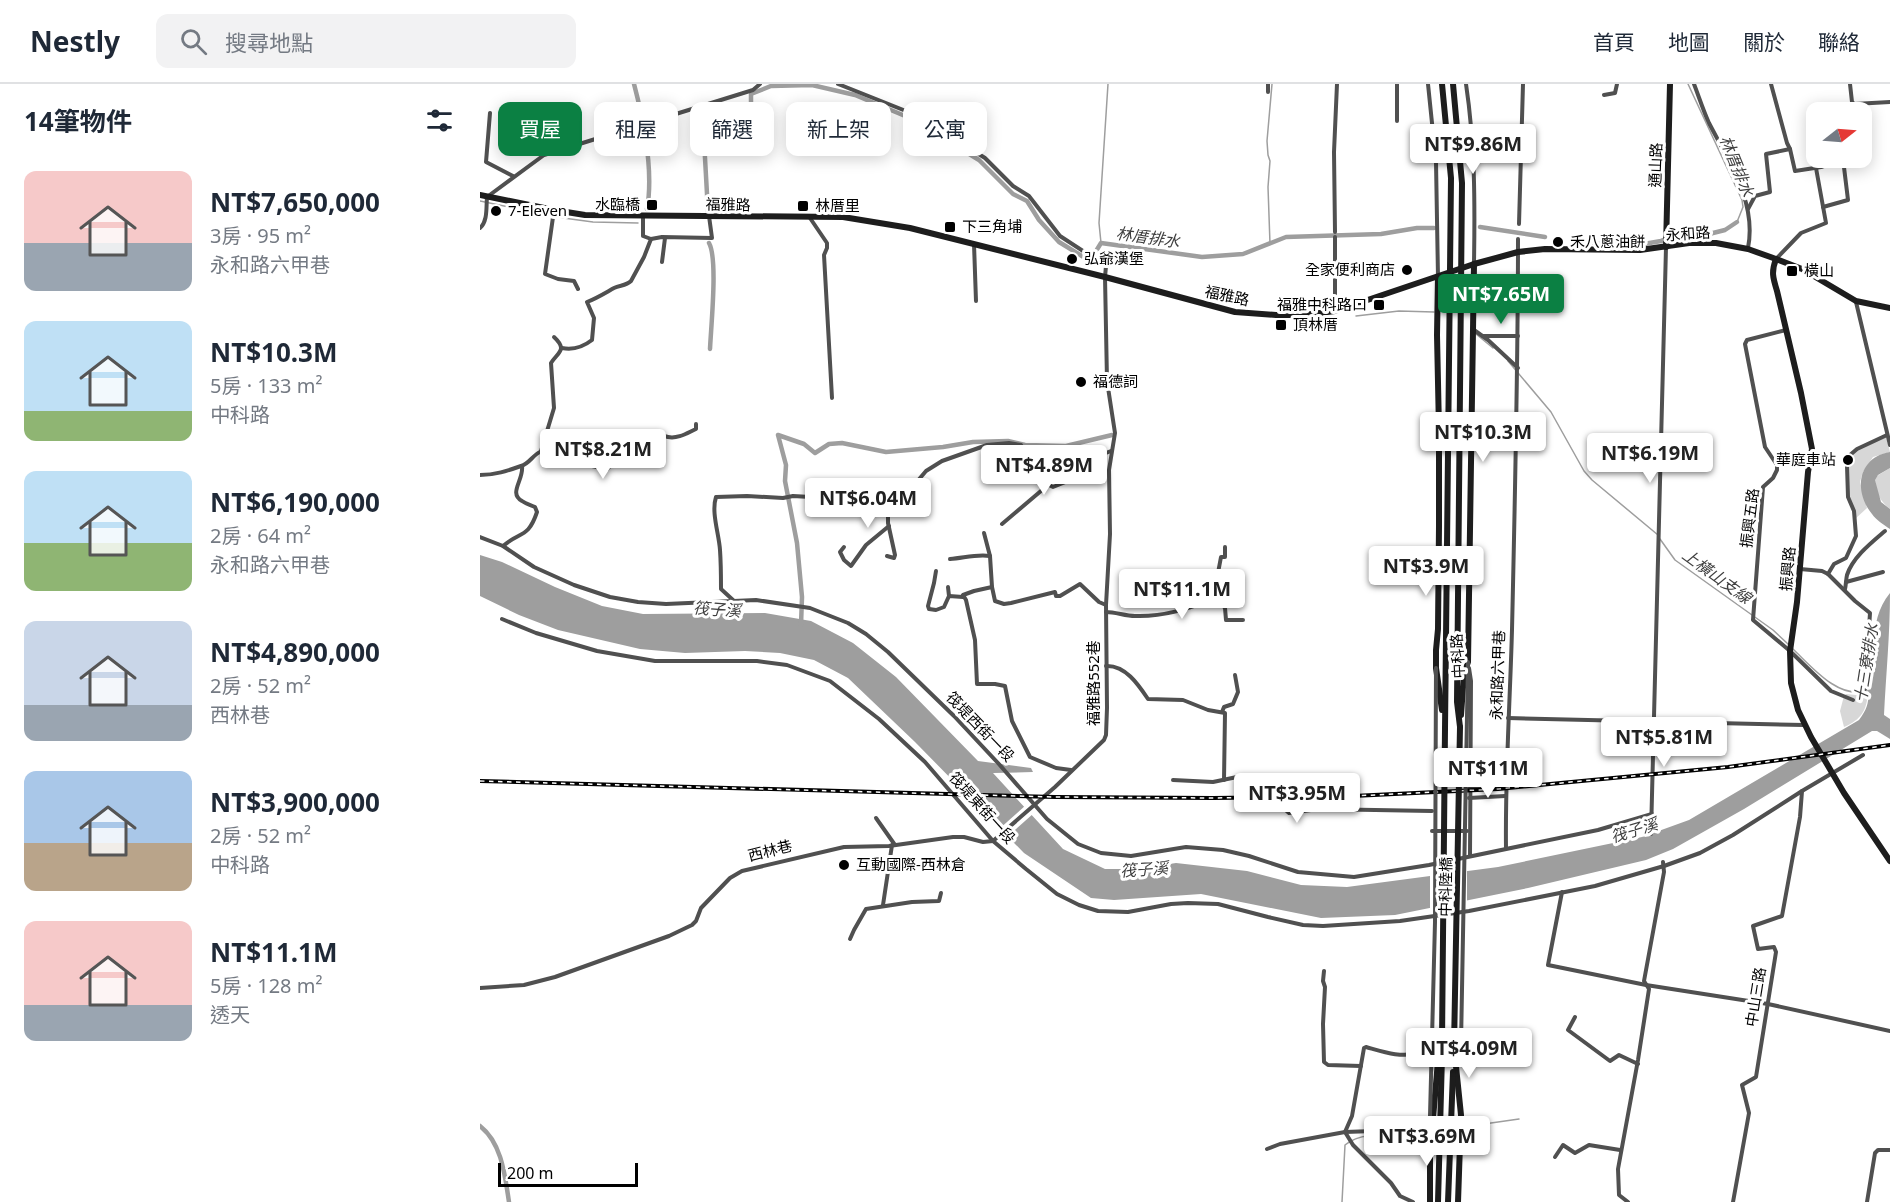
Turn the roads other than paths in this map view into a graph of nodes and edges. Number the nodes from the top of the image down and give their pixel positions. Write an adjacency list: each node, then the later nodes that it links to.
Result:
1 (760, 84): 24 (street)
2 (838, 84): 47 (street)
3 (1268, 84): 16 (street)
4 (1337, 84): 52 (street)
5 (1397, 84): 20 (street)
6 (1428, 84): 46 (street, 中科路)
7 (1442, 84): 45 (street, 中科路)
8 (1453, 84): 44 (street, 中科路)
9 (1466, 84): 43 (street, 中科路)
10 (1523, 84): 32 (street)
11 (1617, 84): 17 (street)
12 (1670, 84): 38 (street, 通山路)
13 (1695, 84): 27 (street)
14 (1771, 84): 21 (street)
15 (1851, 84): 18 (street)
16 (1268, 92)
17 (1604, 95)
18 (1890, 102)
19 (490, 114): 24 (street)
20 (1397, 121)
21 (1790, 150): 22 (street); 27 (street)
22 (1819, 168): 26 (street)
23 (1846, 168): 26 (street)
24 (513, 176): 25 (street)
25 (484, 199): 28 (street, 福雅路); 33 (street)
26 (1823, 207): 41 (street)
27 (1748, 210): 39 (street)
28 (554, 212): 29 (street, 福雅路); 48 (street)
29 (643, 216): 30 (street, 福雅路); 35 (street)
30 (709, 216): 31 (street, 福雅路); 34 (street)
31 (810, 218): 37 (street, 福雅路); 60 (street)
32 (1519, 224)
33 (480, 228)
34 (665, 237): 35 (street); 42 (street)
35 (651, 239): 58 (street)
36 (1518, 239): 40 (street, 永和路六甲巷)
37 (974, 244): 47 (street, 福雅路); 49 (street)
38 (1666, 247): 39 (street, 永和路); 40 (street, 永和路); 110 (street)
39 (1748, 249): 41 (street, 永和路)
40 (1518, 252): 43 (street, 永和路); 56 (street, 永和路六甲巷)
41 (1776, 259): 50 (street, 永和路); 54 (street, 振興路)
42 (662, 262)
43 (1474, 264): 44 (street, 福雅路); 53 (street, 中科路)
44 (1461, 269): 45 (street, 福雅路); 82 (street, 中科路)
45 (1451, 272): 46 (street, 福雅路); 81 (street, 中科路)
46 (1438, 276): 52 (street, 福雅路); 84 (street, 中科路)
47 (1105, 277): 52 (street, 福雅路); 65 (street, 福雅路552巷)
48 (578, 290)
49 (976, 301)
50 (1856, 301): 51 (street, 永和路); 62 (street)
51 (1890, 308)
52 (1335, 311)
53 (1474, 330): 55 (street); 83 (street, 中科路)
54 (1786, 330): 85 (street, 振興路); 101 (street, 振興五路)
55 (1482, 336): 56 (street); 59 (street)
56 (1518, 336): 59 (street, 永和路六甲巷)
57 (554, 337): 58 (street)
58 (562, 348): 64 (street)
59 (1518, 368): 109 (street, 永和路六甲巷)
60 (832, 398)
61 (696, 424): 64 (street)
62 (1887, 435): 63 (street); 88 (street)
63 (1890, 446)
64 (541, 451): 66 (street)
65 (1112, 451): 68 (street); 97 (street, 福雅路552巷)
66 (522, 466): 67 (street); 75 (street)
67 (480, 475)
68 (1048, 485): 69 (street); 70 (street)
69 (888, 505): 71 (street); 96 (street)
70 (1002, 524)
71 (889, 526): 77 (street); 78 (street)
72 (1885, 531): 89 (street)
73 (984, 533): 79 (street)
74 (480, 537): 75 (street, 筏堤西街一段)
75 (503, 546): 96 (street, 筏堤西街一段)
76 (1225, 547): 95 (street)
77 (844, 548)
78 (887, 556)
79 (990, 556): 80 (street); 91 (street)
80 (950, 559)
81 (1448, 565): 82 (street); 84 (street); 113 (street, 中科路)
82 (1459, 565): 83 (street); 112 (street, 中科路)
83 (1468, 565): 102 (street, 中科路)
84 (1438, 566): 104 (street, 中科路)
85 (1800, 569): 88 (street); 101 (street, 振興路)
86 (936, 571): 93 (street)
87 (1883, 573): 89 (street)
88 (1828, 574): 92 (street)
89 (1846, 582): 92 (street)
90 (948, 587): 93 (street)
91 (992, 588): 94 (street); 97 (street)
92 (1845, 589): 106 (street)
93 (949, 596): 94 (street)
94 (963, 597): 115 (street)
95 (1215, 597): 98 (street); 100 (street)
96 (733, 601): 124 (street, 筏堤西街一段)
97 (1106, 605): 98 (street, 福雅路552巷)
98 (1106, 612): 103 (street, 福雅路552巷)
99 (502, 619): 131 (street, 筏堤東街一段)
100 (1243, 620)
101 (1790, 651): 107 (street, 振興五路); 111 (street, 振興路)
102 (1468, 662): 112 (street); 120 (street, 中科路); 149 (street, bridge)
103 (1106, 666): 108 (street); 115 (street, 福雅路552巷)
104 (1436, 668): 113 (street, 中科路); 153 (street, bridge)
105 (1235, 675): 108 (street)
106 (1865, 689)
107 (1853, 700)
108 (1222, 712): 118 (street)
109 (1508, 718): 110 (street); 119 (street, 永和路六甲巷)
110 (1655, 722): 111 (street); 126 (street)
111 (1804, 725): 116 (street, 振興路)
112 (1460, 727): 150 (street, 中科陸橋, bridge)
113 (1444, 729): 148 (street, 中科陸橋, bridge)
114 (1863, 755): 116 (street)
115 (1072, 770): 124 (street, 福雅路552巷)
116 (1832, 773): 121 (street); 135 (street, 振興路)
117 (1173, 780): 118 (street)
118 (1224, 780): 125 (street)
119 (1505, 788): 120 (street); 122 (street, 永和路六甲巷)
120 (1469, 789): 123 (street, 中科路)
121 (1802, 791): 136 (street, 筏堤東街一段); 144 (street, 中山三路)
122 (1505, 796): 123 (street); 133 (street, 永和路六甲巷)
123 (1469, 798): 128 (street, 中科路)
124 (1033, 806): 131 (street, 福雅路552巷); 134 (street, 筏堤西街一段)
125 (1432, 811)
126 (1652, 813): 130 (street); 133 (street, 筏堤西街一段)
127 (876, 818): 132 (street)
128 (1469, 830): 129 (street); 134 (street, 中科路)
129 (1432, 831)
130 (1651, 834)
131 (995, 840): 132 (street, 西林巷); 137 (street, 筏堤東街一段)
132 (893, 845): 139 (street); 143 (street, 西林巷)
133 (1506, 848): 134 (street, 筏堤西街一段)
134 (1470, 856)
135 (1890, 861)
136 (1664, 864): 137 (street, 筏堤東街一段); 142 (street)
137 (1562, 892): 142 (street)
138 (941, 893): 139 (street)
139 (883, 905): 140 (street)
140 (850, 939)
141 (1324, 972): 152 (street)
142 (1646, 985): 144 (street); 151 (street)
143 (480, 987)
144 (1768, 1004): 146 (street); 166 (street, 中山三路)
145 (1575, 1017): 151 (street)
146 (1890, 1031)
147 (1421, 1042): 152 (street)
148 (1442, 1042): 161 (street); 162 (street)
149 (1461, 1044)
150 (1454, 1047): 163 (street); 164 (street)
151 (1638, 1064): 157 (street)
152 (1360, 1066): 155 (street)
153 (1430, 1116)
154 (1429, 1129): 155 (street)
155 (1345, 1132): 156 (street); 160 (street)
156 (1267, 1149)
157 (1620, 1150): 159 (street); 165 (street)
158 (1890, 1150): 167 (street)
159 (1555, 1157)
160 (1413, 1202)
161 (1430, 1202)
162 (1438, 1202)
163 (1448, 1202)
164 (1458, 1202)
165 (1628, 1202)
166 (1733, 1202)
167 (1867, 1202)

